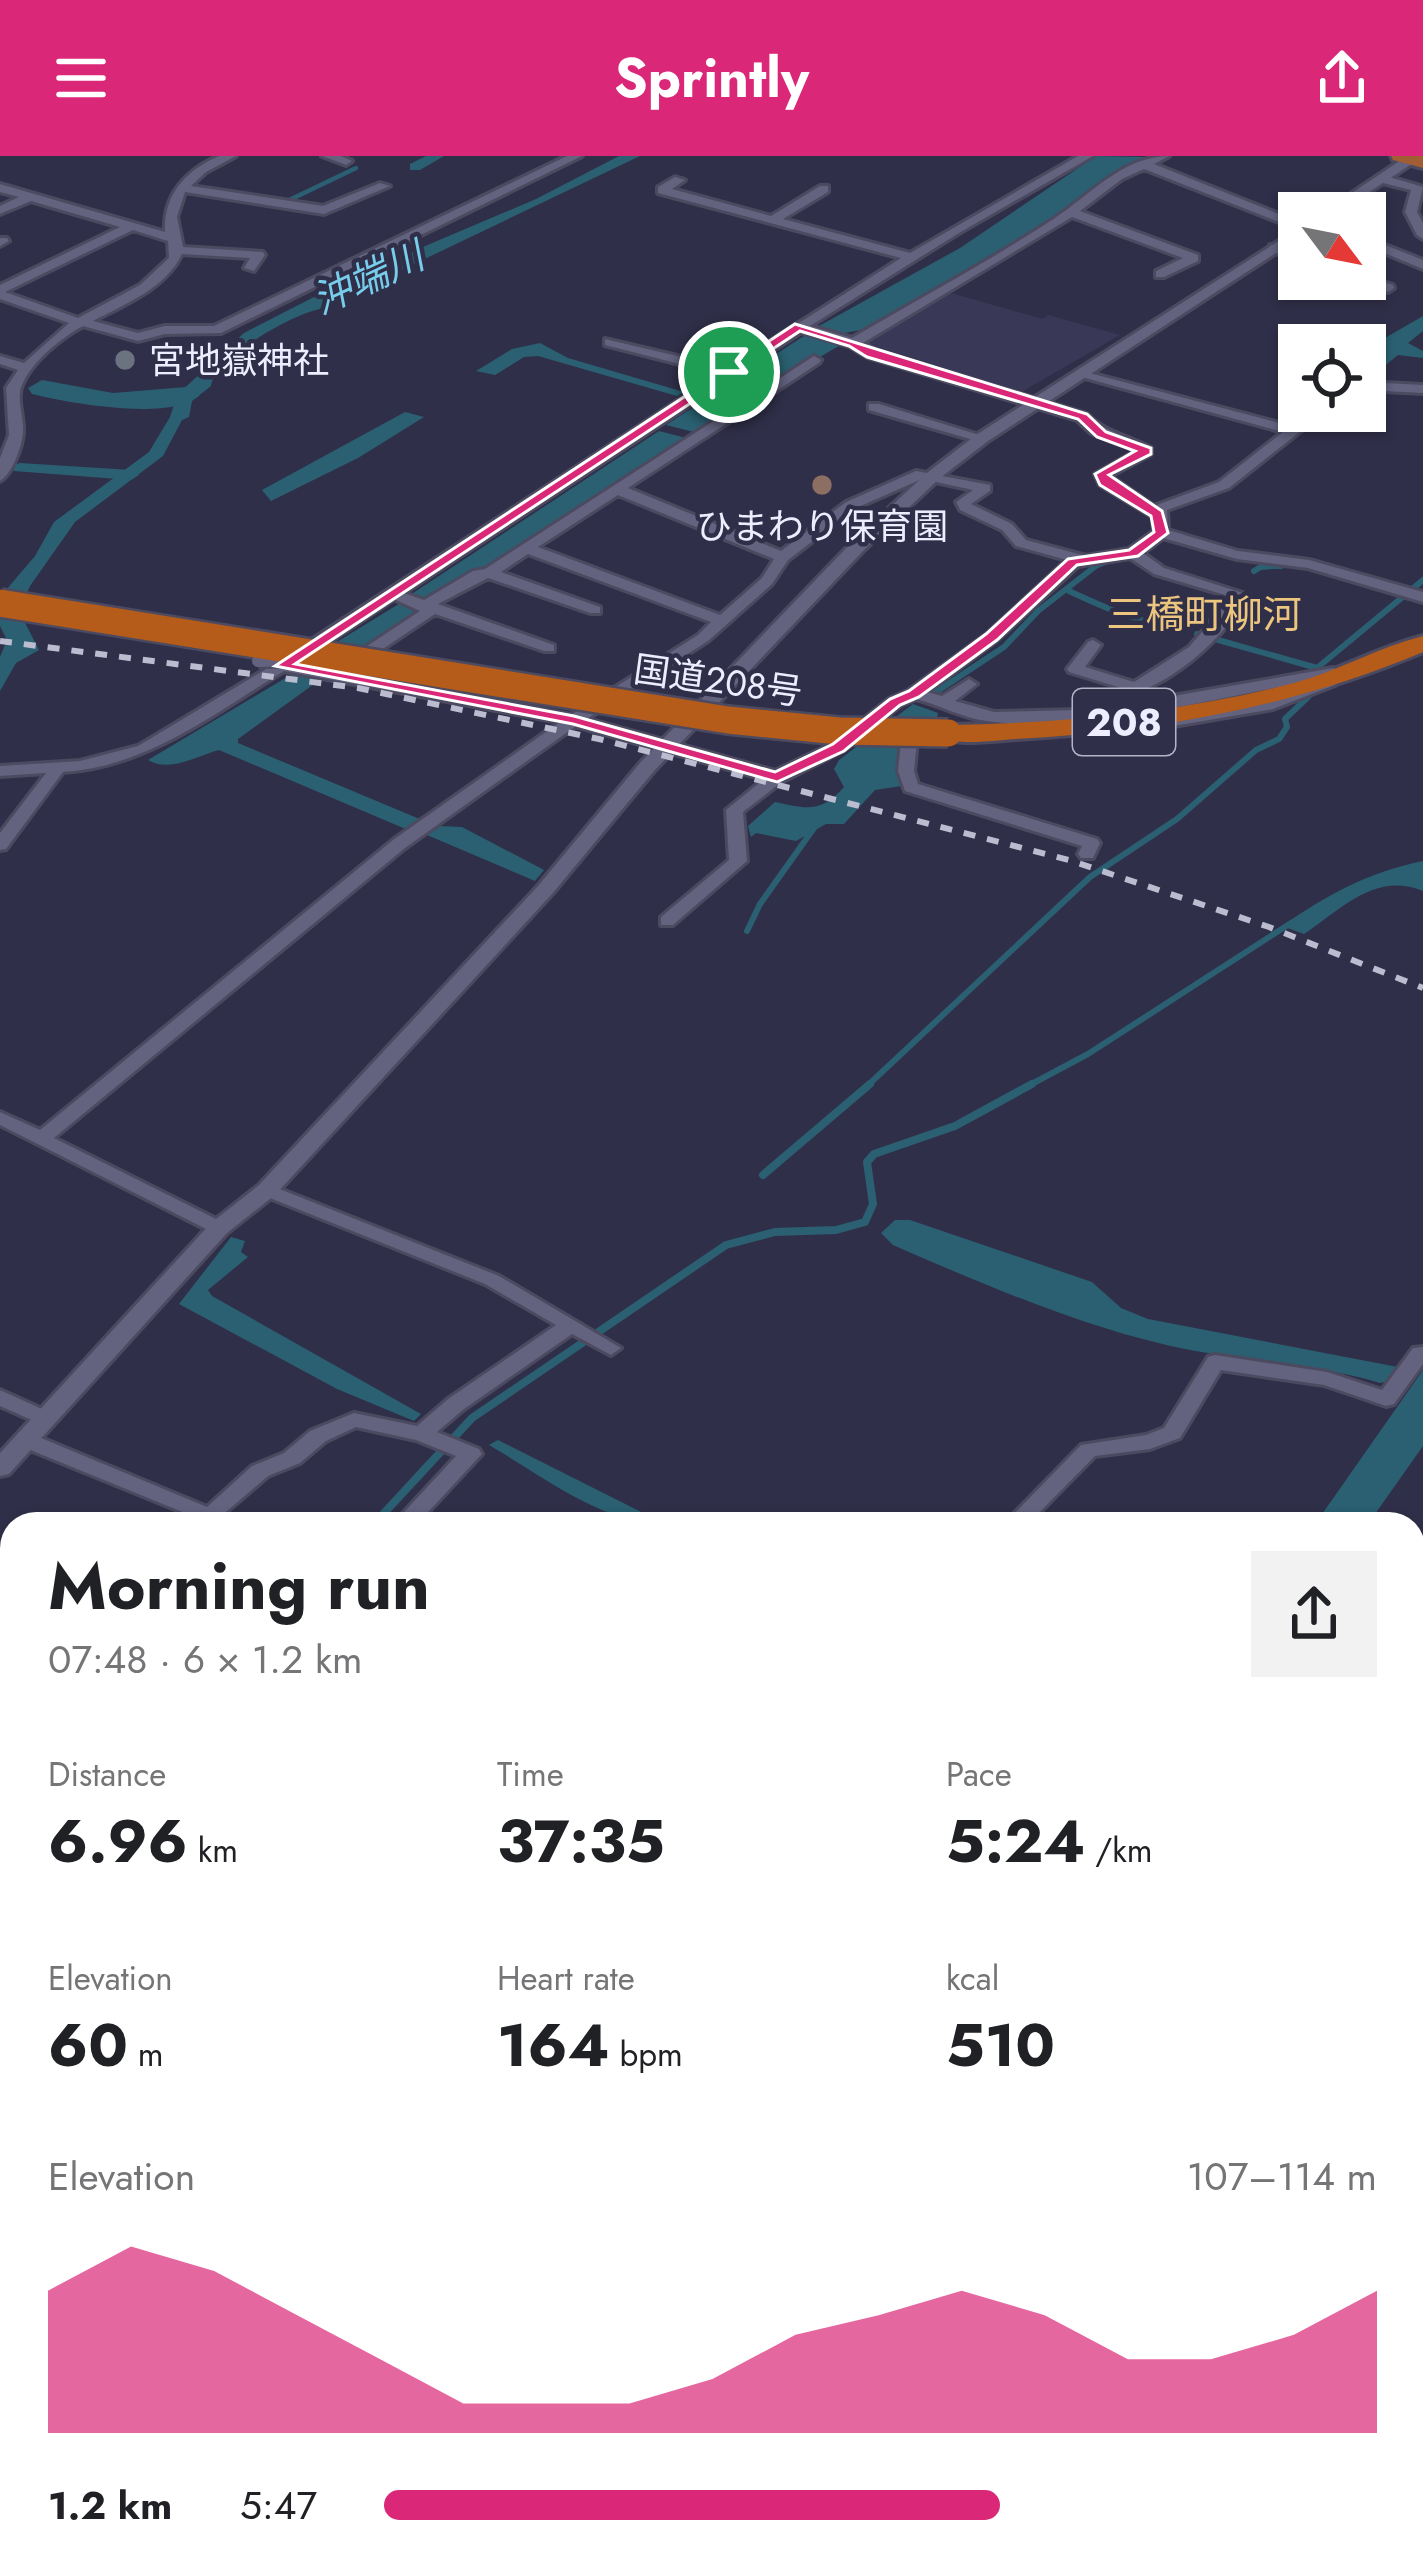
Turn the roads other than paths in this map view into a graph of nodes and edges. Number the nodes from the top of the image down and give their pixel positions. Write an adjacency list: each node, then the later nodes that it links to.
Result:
1 (230, 156): 16 (street)
2 (328, 156): 6 (street)
3 (576, 156): 35 (street)
4 (1087, 156): 30 (street)
5 (1156, 159): 10 (street); 11 (street); 20 (street)
6 (346, 161)
7 (1415, 168): 8 (street); 8 (street); 24 (street)
8 (1383, 178): 15 (street)
9 (680, 180): 22 (street)
10 (1223, 182): 11 (street); 18 (street)
11 (1205, 185): 21 (street)
12 (384, 186): 16 (street)
13 (0, 188): 17 (street)
14 (824, 189): 22 (street)
15 (1361, 192)
16 (178, 195): 25 (street)
17 (30, 197): 19 (street); 23 (street)
18 (1278, 205)
19 (0, 210)
20 (1071, 212): 33 (street); 37 (street)
21 (1278, 219)
22 (771, 221): 30 (street)
23 (131, 226): 25 (street); 34 (street)
24 (1423, 235)
25 (175, 244): 32 (street); 35 (street)
26 (1278, 245): 27 (street)
27 (1274, 248): 28 (street); 43 (street)
28 (1278, 249)
29 (1386, 250): 31 (street)
30 (912, 257): 36 (street)
31 (1423, 265)
32 (250, 268)
33 (1160, 274)
34 (0, 293): 35 (street)
35 (81, 323): 41 (street)
36 (805, 328): 37 (street); 42 (street)
37 (846, 341): 46 (street)
38 (610, 342): 42 (street)
39 (0, 360): 41 (street)
40 (814, 361): 51 (street)
41 (26, 368): 54 (street)
42 (729, 372): 48 (street)
43 (1082, 373): 46 (street); 49 (street)
44 (1386, 387): 45 (street)
45 (1423, 389)
46 (1035, 404): 52 (street); 56 (street)
47 (874, 407): 52 (street)
48 (651, 425): 51 (street); 65 (street)
49 (1278, 427)
50 (1292, 432): 56 (street)
51 (696, 437): 55 (street)
52 (982, 438): 53 (street)
53 (934, 475): 61 (street); 62 (street); 87 (street)
54 (0, 477)
55 (617, 489): 58 (street); 61 (street)
56 (1157, 514): 57 (street)
57 (1161, 533): 59 (street); 60 (street)
58 (526, 548): 63 (street); 70 (street)
59 (1133, 554): 62 (street); 64 (street)
60 (1237, 555): 64 (street); 66 (street)
61 (783, 557): 70 (street)
62 (1086, 560): 81 (street)
63 (489, 573): 68 (street); 69 (street)
64 (1206, 583): 79 (street)
65 (393, 594): 68 (street); 77 (street)
66 (1415, 595)
67 (0, 603): 76 (highway, 国道208号 / 208, bridge)
68 (428, 604): 74 (street); 76 (street)
69 (595, 610)
70 (719, 620): 83 (street)
71 (293, 636): 76 (street, bridge)
72 (1423, 643): 80 (highway, 国道208号 / 208)
73 (1093, 645): 79 (street)
74 (550, 648)
75 (258, 661): 76 (street, bridge)
76 (327, 665): 77 (street); 83 (street); 84 (highway, 国道208号 / 208, bridge)
77 (289, 667): 88 (street)
78 (969, 684): 84 (street)
79 (1136, 688): 82 (street)
80 (1295, 688): 82 (street); 84 (highway, 国道208号 / 208); 85 (street)
81 (914, 694): 84 (street); 86 (street)
82 (1103, 711): 85 (street)
83 (574, 720): 87 (street); 95 (street)
84 (936, 725): 85 (street); 85 (street); 86 (street); 92 (street)
85 (1030, 727)
86 (853, 742): 90 (street)
87 (672, 746): 90 (street); 96 (street)
88 (58, 768): 89 (street); 91 (street)
89 (0, 771)
90 (777, 777): 93 (street)
91 (0, 845)
92 (1087, 854)
93 (667, 921)
94 (0, 1118): 95 (street)
95 (40, 1139): 97 (street)
96 (267, 1190): 97 (street); 98 (street)
97 (219, 1228): 102 (street)
98 (575, 1327): 99 (street); 103 (street)
99 (606, 1345)
100 (1420, 1353): 109 (street)
101 (0, 1397): 102 (street)
102 (45, 1419): 104 (street)
103 (428, 1437): 107 (street); 108 (street)
104 (26, 1440): 105 (street); 106 (street)
105 (0, 1468)
106 (190, 1512)
107 (216, 1512)
108 (415, 1512)
109 (1027, 1512)

